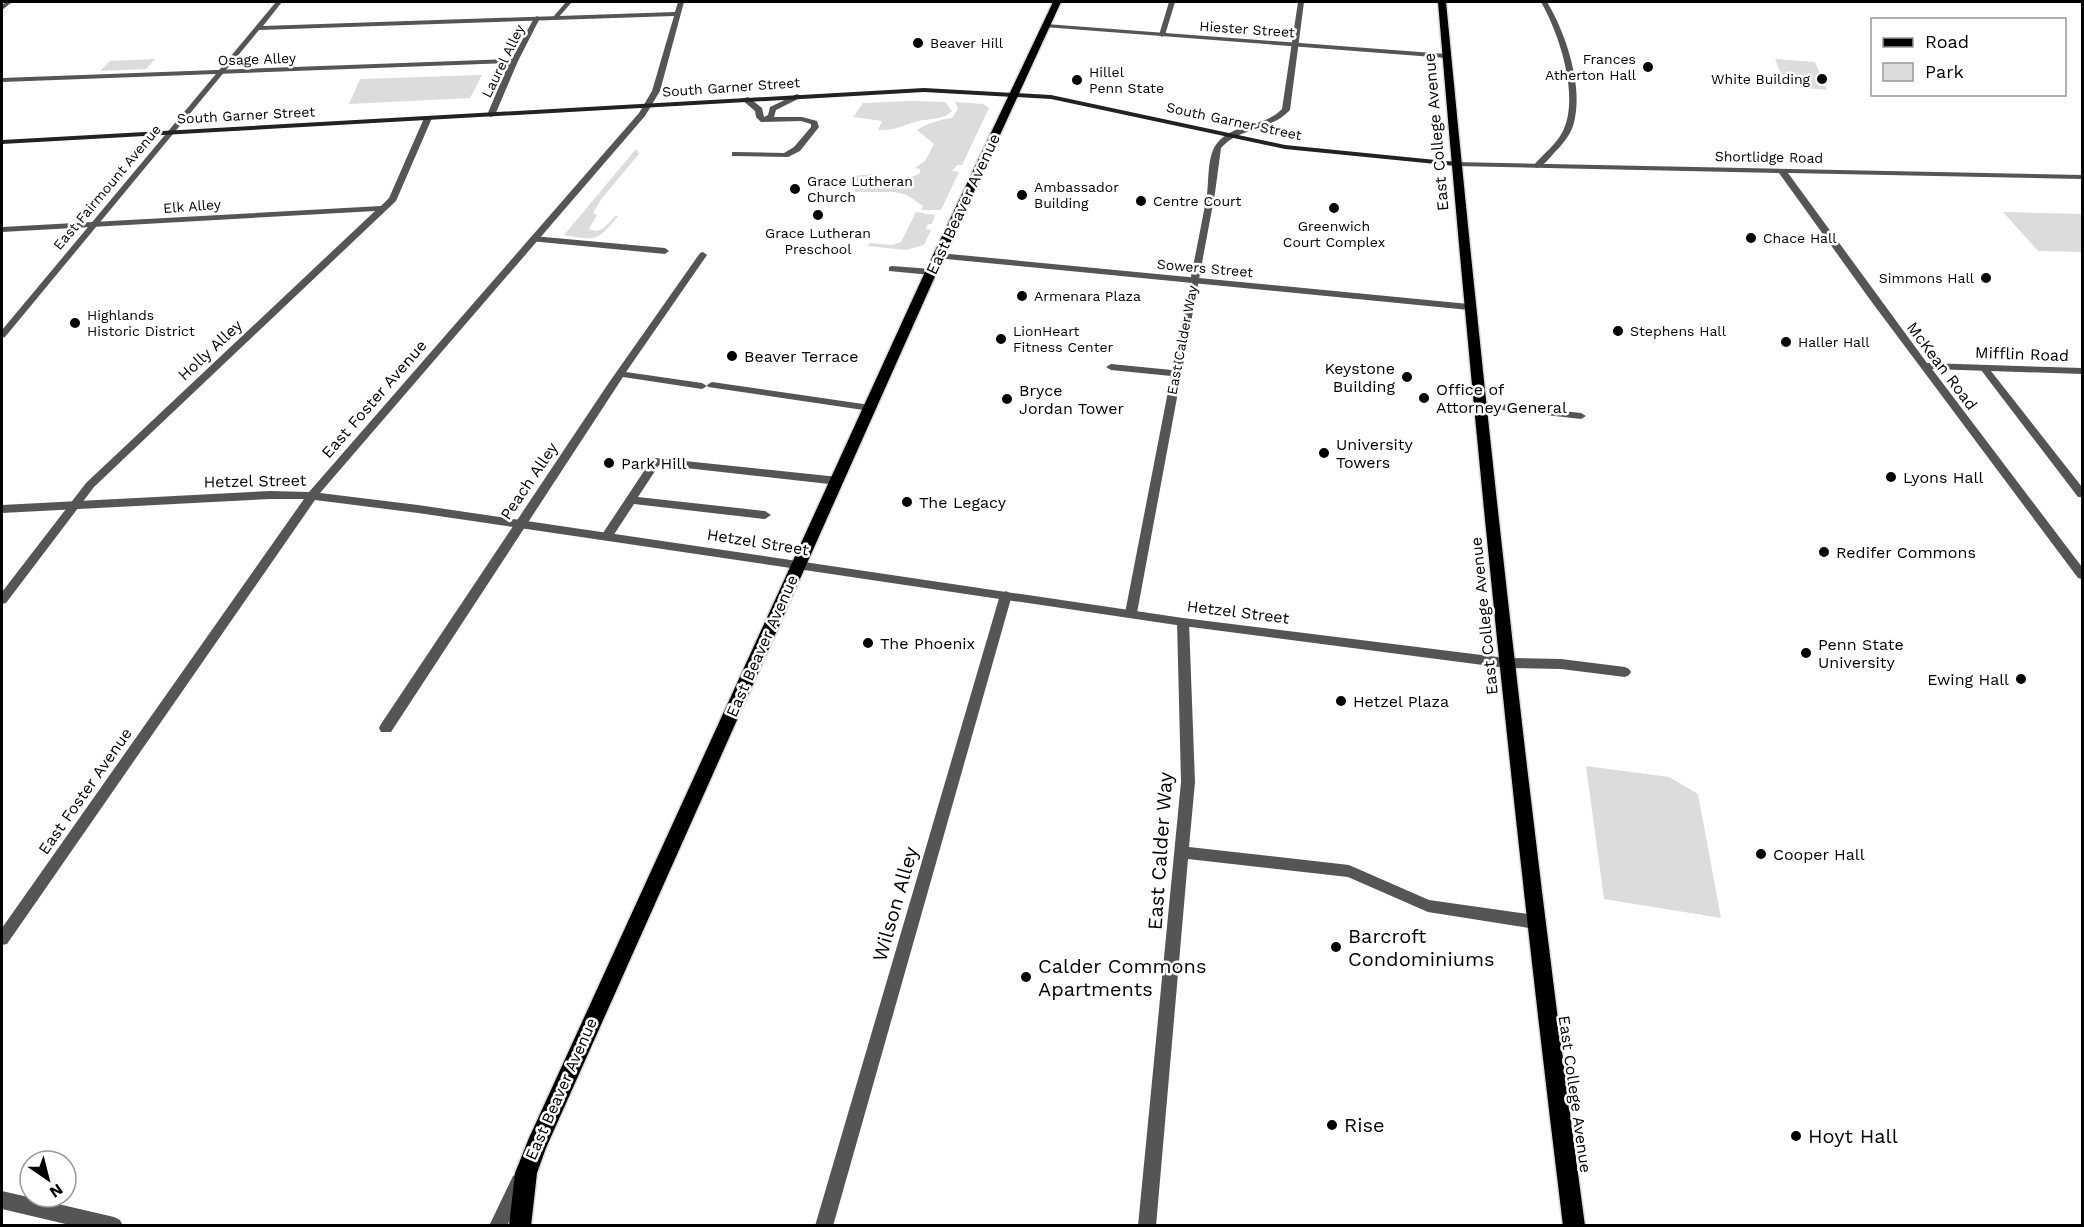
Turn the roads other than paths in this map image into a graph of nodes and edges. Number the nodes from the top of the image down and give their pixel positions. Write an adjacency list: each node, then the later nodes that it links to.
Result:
1 (9, 2): 10 (street)
2 (279, 2): 15 (street, East Fairmount Avenue)
3 (569, 2): 13 (street)
4 (681, 2): 11 (street, East Foster Avenue)
5 (1057, 2): 14 (main road, East Beaver Avenue)
6 (1172, 2): 16 (street)
7 (1300, 2): 17 (street, East Calder Way)
8 (1442, 2): 18 (main road, East College Avenue)
9 (1544, 2): 34 (street)
10 (2, 8)
11 (678, 14): 13 (street); 25 (street, East Foster Avenue)
12 (537, 18): 13 (street); 15 (street); 19 (street, Laurel Alley)
13 (555, 18)
14 (1046, 26): 16 (street, Hiester Street); 22 (main road, East Beaver Avenue)
15 (257, 28): 20 (street, East Fairmount Avenue)
16 (1162, 35): 17 (street, Hiester Street)
17 (1296, 45): 18 (street, Hiester Street); 30 (street, East Calder Way)
18 (1446, 56): 33 (main road, East College Avenue)
19 (514, 61): 20 (street, Osage Alley); 26 (street, Laurel Alley)
20 (219, 72): 21 (street, Osage Alley); 29 (street, East Fairmount Avenue)
21 (2, 80)
22 (1015, 93): 23 (street, South Garner Street); 30 (street, South Garner Street); 43 (main road, East Beaver Avenue)
23 (797, 96): 24 (street, South Garner Street); 28 (street)
24 (745, 99): 25 (street, South Garner Street); 28 (street)
25 (648, 106): 26 (street, South Garner Street); 40 (street, East Foster Avenue)
26 (490, 115): 27 (street, South Garner Street)
27 (428, 118): 29 (street, South Garner Street); 37 (street, Holly Alley)
28 (764, 120): 32 (street)
29 (170, 133): 31 (street, South Garner Street); 38 (street, East Fairmount Avenue)
30 (1232, 136): 33 (street, South Garner Street); 46 (street, East Calder Way)
31 (2, 142)
32 (735, 154)
33 (1456, 164): 34 (street, Shortlidge Road); 47 (main road, East College Avenue)
34 (1537, 166): 35 (street, Shortlidge Road)
35 (1782, 171): 36 (street, Shortlidge Road); 49 (street, McKean Road)
36 (2082, 177)
37 (384, 208): 38 (street, Elk Alley); 62 (street, Holly Alley)
38 (93, 224): 39 (street, Elk Alley); 48 (street, East Fairmount Avenue)
39 (2, 229)
40 (533, 239): 41 (street); 60 (street, East Foster Avenue)
41 (665, 251)
42 (703, 255): 54 (street, Peach Alley)
43 (939, 256): 45 (main road, East Beaver Avenue); 46 (street, Sowers Street)
44 (892, 269): 45 (street)
45 (931, 272): 56 (main road, East Beaver Avenue)
46 (1193, 280): 47 (street, Sowers Street); 53 (street, East Calder Way)
47 (1469, 307): 55 (main road, East College Avenue)
48 (2, 335)
49 (1924, 366): 51 (street, Mifflin Road); 68 (street, McKean Road)
50 (1111, 367): 53 (street)
51 (1984, 368): 52 (street, Mifflin Road); 59 (street)
52 (2082, 371)
53 (1175, 373): 71 (street, East Calder Way)
54 (620, 374): 56 (street); 65 (street, Peach Alley)
55 (1480, 405): 57 (street); 73 (main road, East College Avenue)
56 (870, 408): 58 (main road, East Beaver Avenue)
57 (1581, 416)
58 (838, 481): 61 (street); 67 (main road, East Beaver Avenue)
59 (2082, 494)
60 (312, 496): 62 (street, Hetzel Street); 65 (street, Hetzel Street); 78 (street, East Foster Avenue)
61 (631, 500): 64 (street); 66 (street)
62 (72, 505): 63 (street, Hetzel Street); 70 (street, Holly Alley)
63 (2, 509)
64 (765, 515)
65 (521, 524): 66 (street, Hetzel Street); 75 (street, Peach Alley)
66 (607, 536): 67 (street, Hetzel Street)
67 (799, 564): 69 (street, Hetzel Street); 79 (main road, East Beaver Avenue)
68 (2082, 575)
69 (1006, 595): 71 (street, Hetzel Street); 84 (street, Wilson Alley)
70 (2, 600)
71 (1131, 613): 72 (street, Hetzel Street)
72 (1183, 622): 73 (street, Hetzel Street); 76 (street, East Calder Way)
73 (1506, 663): 74 (street, Hetzel Street); 77 (main road, East College Avenue)
74 (1625, 672)
75 (386, 728)
76 (1182, 852): 77 (street); 85 (street, East Calder Way)
77 (1535, 922): 86 (main road, East College Avenue)
78 (2, 939)
79 (536, 1145): 82 (street, East Beaver Avenue); 83 (main road)
80 (2, 1200): 81 (street)
81 (114, 1226)
82 (498, 1226)
83 (520, 1226)
84 (824, 1226)
85 (1147, 1226)
86 (1574, 1226)

